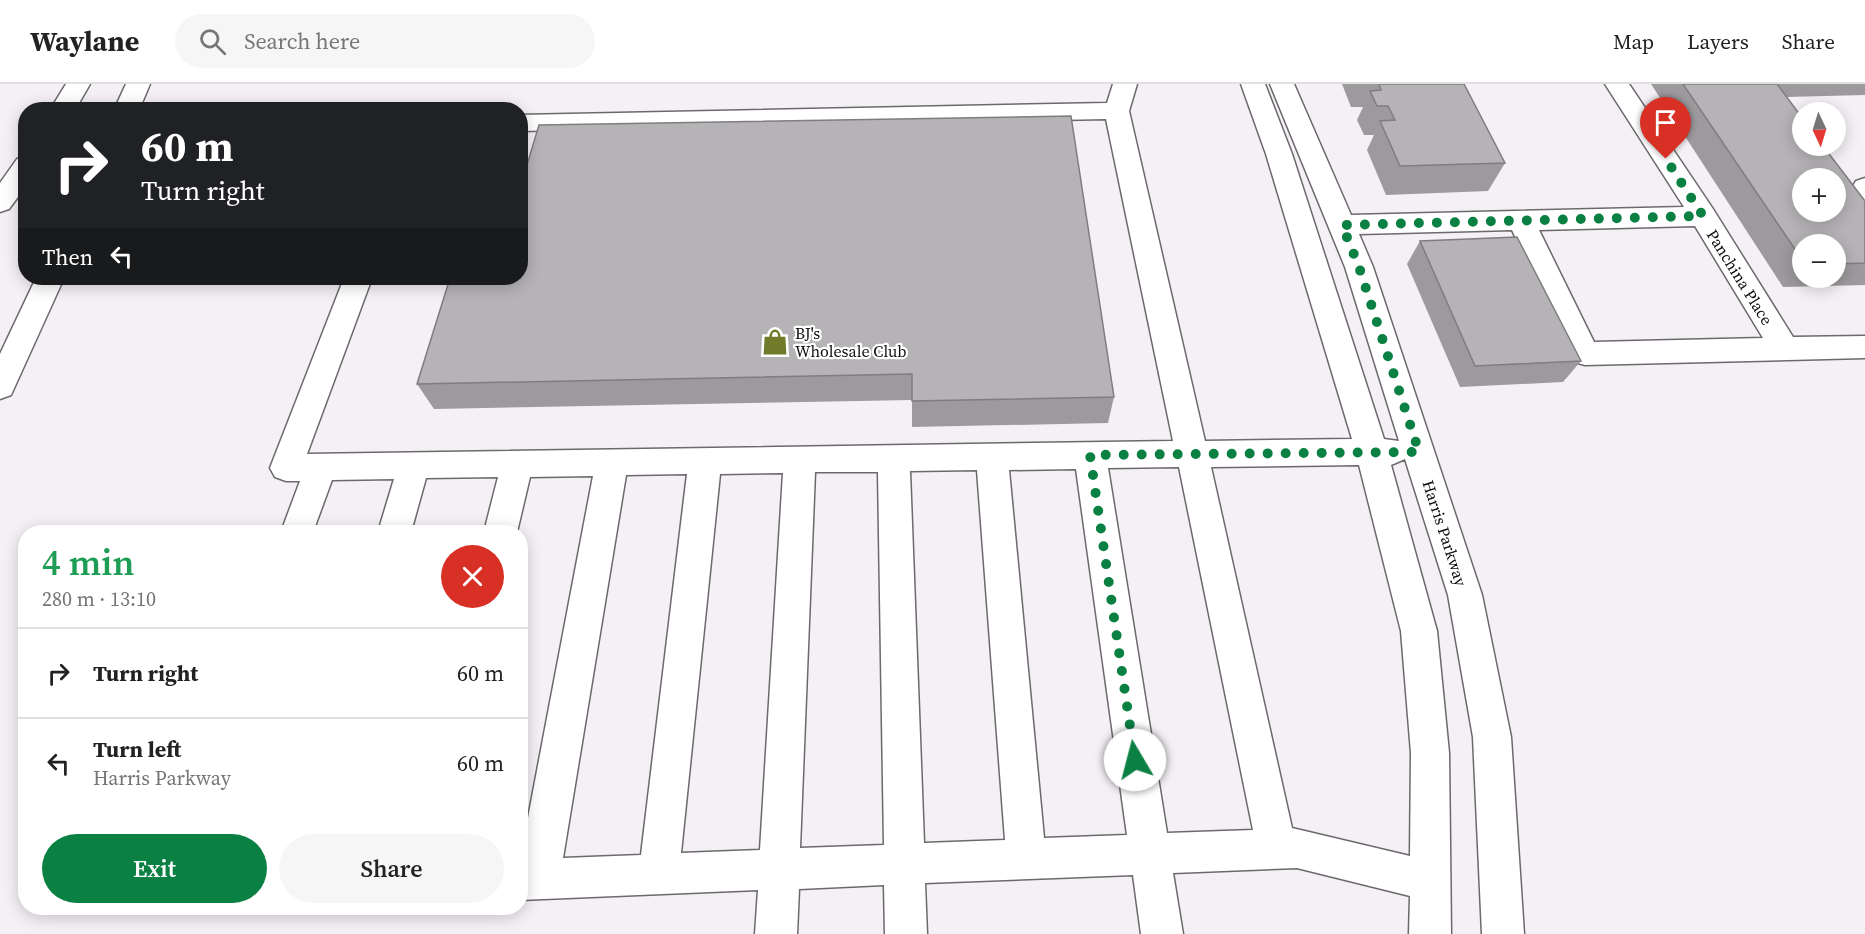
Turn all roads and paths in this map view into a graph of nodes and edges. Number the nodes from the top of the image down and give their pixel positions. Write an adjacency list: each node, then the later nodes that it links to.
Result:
1 (78, 84): 7 (main road)
2 (138, 84): 8 (main road)
3 (1125, 84): 9 (main road)
4 (1253, 84): 23 (main road)
5 (1282, 84): 17 (main road, Harris Parkway)
6 (1617, 84): 15 (main road, Panchina Place)
7 (67, 102)
8 (130, 102)
9 (1117, 111): 10 (main road); 25 (main road)
10 (528, 123)
11 (18, 177): 13 (main road)
12 (1865, 187): 14 (main road)
13 (0, 203)
14 (1865, 211)
15 (1703, 216): 16 (main road); 21 (main road, Panchina Place)
16 (1521, 221): 17 (main road); 21 (main road)
17 (1342, 225): 24 (main road, Harris Parkway)
18 (47, 285): 22 (main road)
19 (355, 285): 34 (main road)
20 (1865, 347): 21 (main road)
21 (1785, 349)
22 (0, 387)
23 (1371, 452): 24 (main road); 25 (main road); 45 (main road)
24 (1419, 452): 50 (main road, Harris Parkway)
25 (1192, 454): 26 (main road); 38 (main road)
26 (1090, 455): 27 (main road); 39 (main road)
27 (992, 457): 28 (main road); 40 (main road)
28 (894, 458): 29 (main road); 41 (main road)
29 (800, 459): 30 (main road); 42 (main road)
30 (705, 461): 31 (main road); 43 (main road)
31 (612, 462): 32 (main road); 44 (main road)
32 (517, 464): 33 (main road); 37 (main road)
33 (414, 465): 34 (main road); 36 (main road)
34 (321, 467): 35 (main road)
35 (300, 525)
36 (397, 525)
37 (503, 525)
38 (1277, 849): 39 (main road); 45 (main road)
39 (1149, 854): 40 (main road); 48 (main road)
40 (1026, 859): 41 (main road)
41 (904, 864): 42 (main road); 47 (main road)
42 (778, 870): 43 (main road); 46 (main road)
43 (659, 874): 44 (main road)
44 (530, 880)
45 (1430, 881): 49 (main road)
46 (776, 934)
47 (906, 934)
48 (1162, 934)
49 (1430, 934)
50 (1503, 934)

